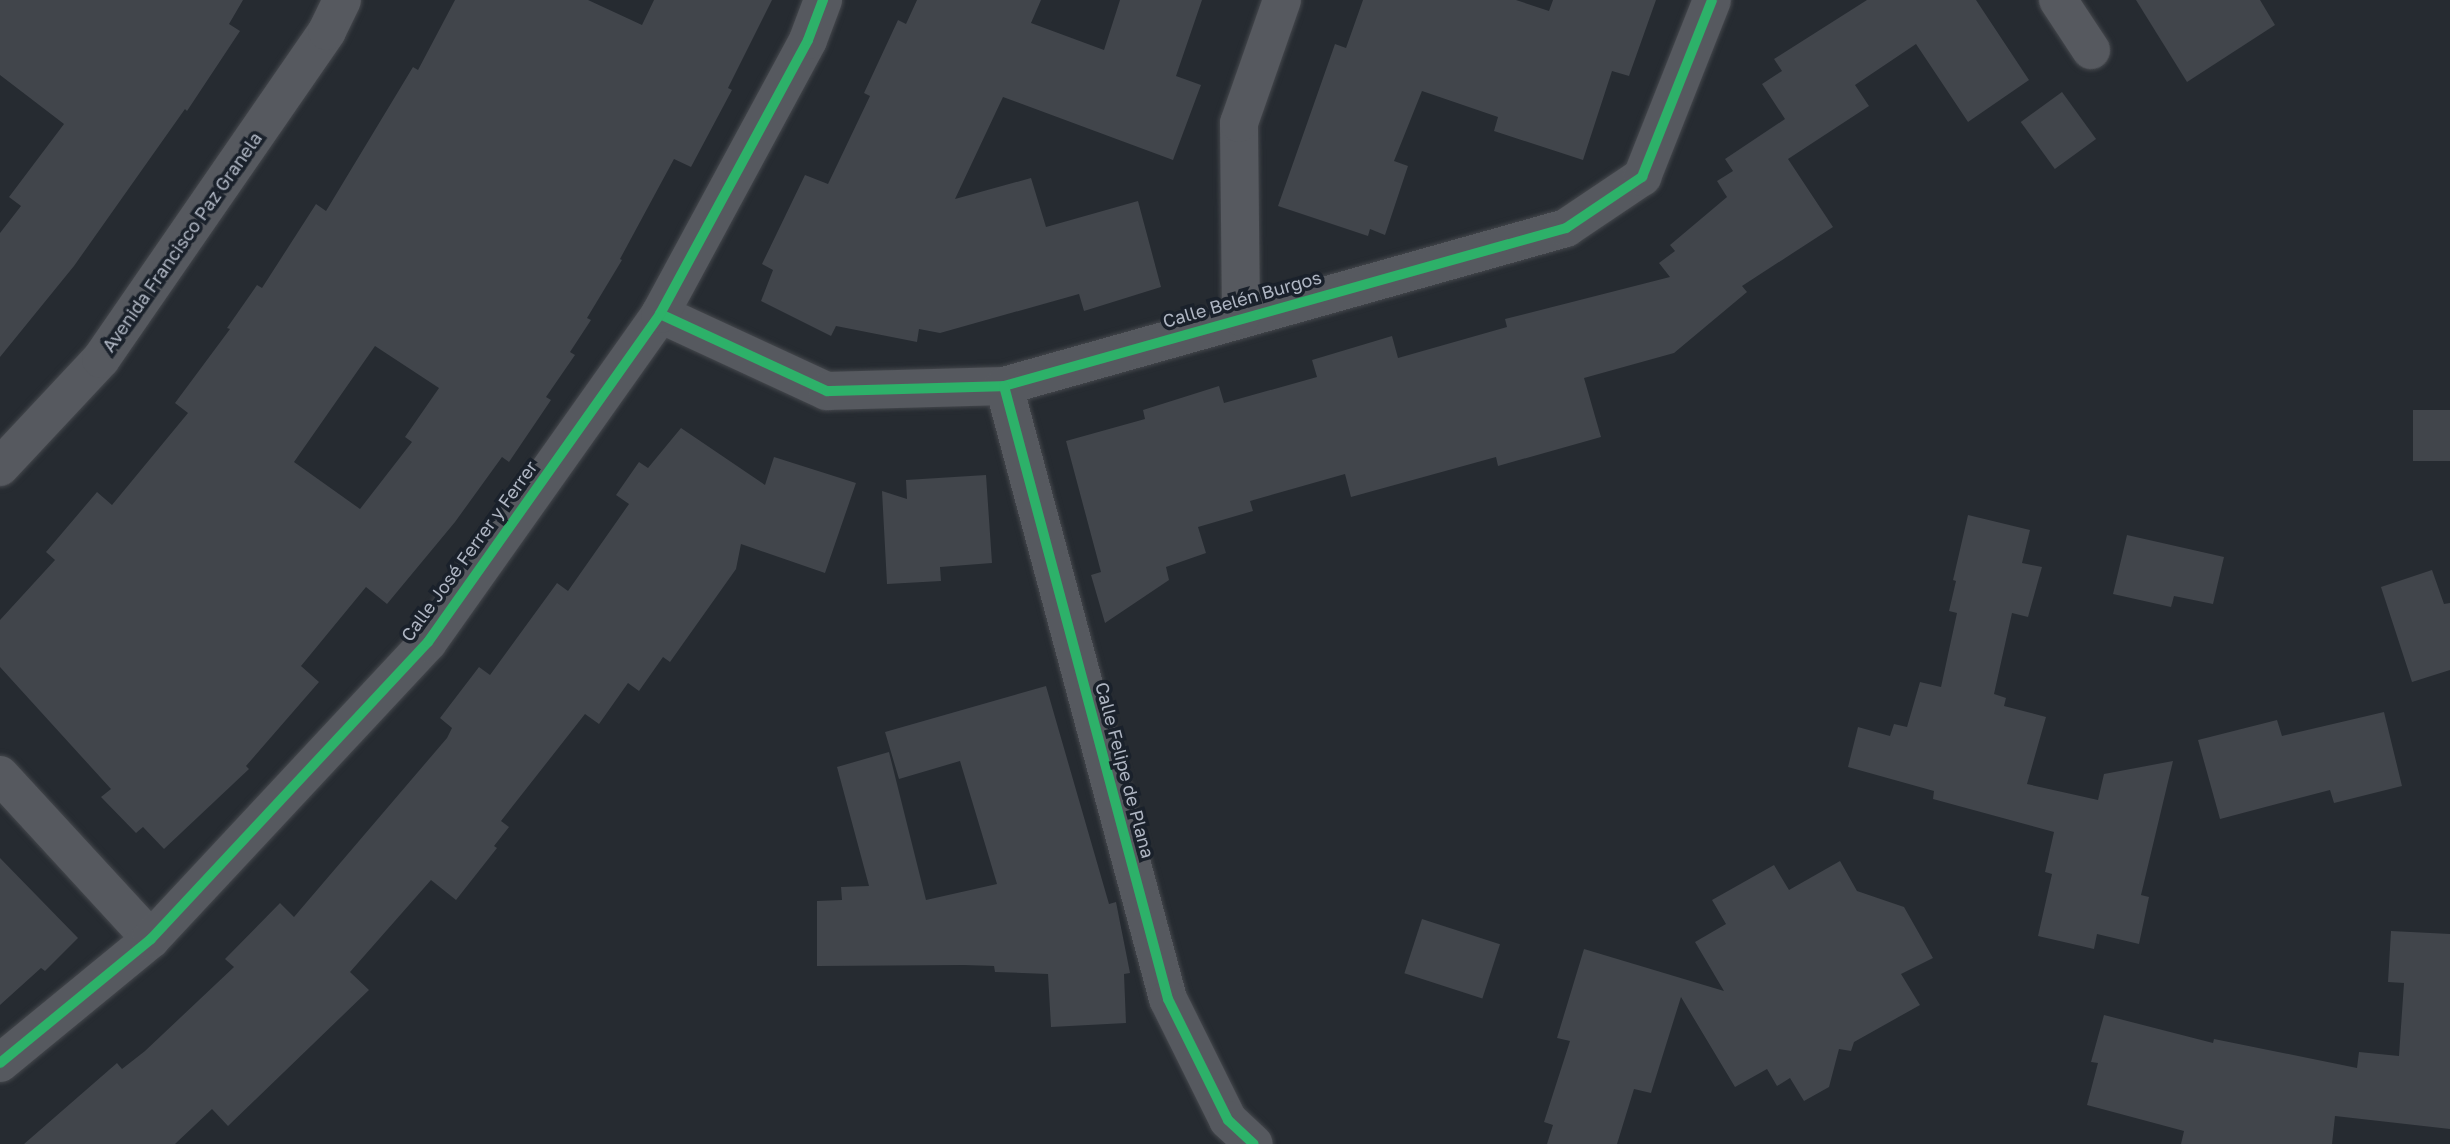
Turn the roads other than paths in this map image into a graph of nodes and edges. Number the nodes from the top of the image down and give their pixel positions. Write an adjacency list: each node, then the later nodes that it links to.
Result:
1 (342, 0): 10 (street, Avenida Francisco Paz Granela)
2 (823, 0): 7 (street, Calle José Ferrer y Ferrer)
3 (1282, 0): 8 (street)
4 (1712, 0): 8 (street, Calle Belén Burgos)
5 (2058, 0): 6 (street)
6 (2091, 50)
7 (660, 314): 9 (street, Calle Belén Burgos); 12 (street, Calle José Ferrer y Ferrer)
8 (1241, 317): 9 (street, Calle Belén Burgos)
9 (1004, 386): 14 (street, Calle Felipe de Plana)
10 (0, 467)
11 (0, 775): 12 (street)
12 (151, 939): 13 (street, Calle José Ferrer y Ferrer)
13 (0, 1063)
14 (1254, 1144)

